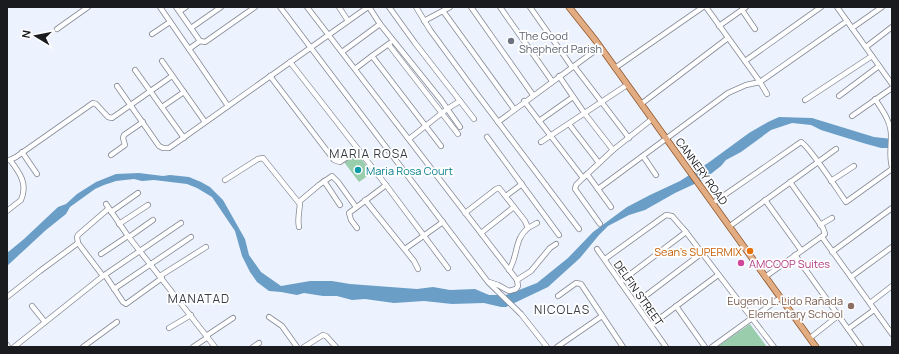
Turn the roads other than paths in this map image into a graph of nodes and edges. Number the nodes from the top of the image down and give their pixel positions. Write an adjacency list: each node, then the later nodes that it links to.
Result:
1 (88, 7): 34 (street)
2 (160, 7): 28 (street)
3 (186, 7): 22 (street)
4 (220, 7): 32 (street)
5 (255, 7): 39 (street)
6 (280, 7): 44 (street)
7 (307, 7): 37 (street)
8 (339, 7): 25 (street)
9 (368, 7): 25 (street); 29 (street)
10 (389, 7): 74 (street)
11 (416, 7): 26 (street)
12 (450, 7): 24 (street)
13 (471, 7): 69 (street)
14 (500, 7): 60 (street)
15 (530, 7): 52 (street)
16 (569, 7): 42 (main road, CANNERY ROAD)
17 (705, 7): 30 (street); 54 (street)
18 (746, 7): 23 (street)
19 (821, 7): 50 (street)
20 (837, 7): 27 (street)
21 (882, 7): 33 (street)
22 (178, 9): 32 (street)
23 (742, 10): 30 (street); 35 (street)
24 (443, 11): 26 (street); 82 (street)
25 (348, 21): 37 (street)
26 (424, 21): 91 (street)
27 (847, 21): 33 (street); 61 (street)
28 (170, 22): 36 (street); 45 (street)
29 (380, 24): 40 (street); 46 (street)
30 (719, 26): 38 (street)
31 (892, 27): 43 (street)
32 (191, 28): 39 (street)
33 (852, 28): 43 (street)
34 (57, 29)
35 (755, 29)
36 (152, 34)
37 (329, 35): 44 (street); 46 (street)
38 (728, 38): 50 (street); 77 (street)
39 (200, 41): 45 (street)
40 (394, 41): 41 (street); 81 (street)
41 (389, 45): 47 (street); 83 (street)
42 (600, 47): 52 (street); 54 (main road, CANNERY ROAD)
43 (866, 47): 48 (street)
44 (311, 48): 51 (street); 144 (street)
45 (189, 49): 79 (street)
46 (342, 52): 55 (street)
47 (372, 56): 55 (street); 93 (street)
48 (872, 56): 53 (street); 73 (street)
49 (162, 61): 57 (street)
50 (745, 61): 61 (street)
51 (290, 62): 58 (street); 106 (street)
52 (573, 66): 59 (street); 76 (street)
53 (879, 66): 62 (street); 70 (street)
54 (615, 68): 63 (main road, CANNERY ROAD)
55 (354, 69): 101 (street)
56 (135, 70): 66 (street)
57 (172, 76): 66 (street); 67 (street)
58 (270, 76): 79 (street); 106 (street)
59 (559, 76): 60 (street); 71 (street)
60 (552, 81): 69 (street)
61 (760, 82): 68 (street); 102 (street)
62 (892, 84)
63 (627, 85): 76 (street); 77 (main road, CANNERY ROAD)
64 (117, 86): 78 (street)
65 (892, 88): 72 (street)
66 (150, 91): 78 (street); 80 (street)
67 (184, 92): 80 (street); 90 (street)
68 (767, 94)
69 (533, 95): 75 (street)
70 (839, 96)
71 (573, 97): 84 (street); 88 (street)
72 (876, 99): 85 (street); 100 (street)
73 (806, 100)
74 (460, 101): 81 (street); 86 (street)
75 (524, 101): 82 (street); 88 (street)
76 (601, 103): 84 (street); 99 (street)
77 (641, 104): 87 (main road, CANNERY ROAD)
78 (130, 105): 89 (street); 108 (street)
79 (228, 106): 90 (street)
80 (162, 108): 98 (street)
81 (447, 109): 83 (street); 94 (street)
82 (514, 109): 91 (street)
83 (442, 113): 93 (street); 95 (street)
84 (585, 114): 92 (street); 107 (street)
85 (852, 116)
86 (474, 119)
87 (652, 119): 99 (street); 102 (main road, CANNERY ROAD)
88 (539, 121): 96 (street)
89 (143, 122): 98 (street); 109 (street)
90 (205, 122): 98 (street)
91 (498, 122): 154 (street)
92 (569, 124): 96 (street); 113 (street)
93 (426, 125): 101 (street); 104 (street)
94 (460, 127)
95 (458, 134)
96 (551, 136): 103 (street); 119 (street)
97 (487, 137): 124 (street)
98 (184, 138)
99 (629, 138): 107 (street)
100 (891, 138): 115 (street)
101 (409, 139): 141 (street)
102 (666, 139): 110 (street); 132 (main road, CANNERY ROAD)
103 (541, 142)
104 (441, 146)
105 (836, 149): 112 (street)
106 (358, 150): 125 (street)
107 (613, 150): 113 (street)
108 (22, 152): 111 (street); 116 (street)
109 (111, 155)
110 (643, 156): 118 (street); 126 (street)
111 (9, 160): 140 (street)
112 (818, 162): 122 (street); 123 (street); 132 (street)
113 (599, 163): 117 (street)
114 (854, 166): 122 (street)
115 (892, 168): 122 (street)
116 (37, 174)
117 (587, 174): 119 (street); 126 (street)
118 (656, 175)
119 (583, 178): 148 (street)
120 (225, 180): 131 (street)
121 (324, 181): 131 (street); 134 (street); 135 (street)
122 (831, 181)
123 (790, 182): 130 (street); 149 (street)
124 (522, 184): 128 (street); 157 (street)
125 (386, 186): 129 (street); 159 (street)
126 (598, 189): 137 (street)
127 (138, 193): 138 (street)
128 (506, 196): 136 (street); 141 (street)
129 (366, 200): 135 (street); 166 (street)
130 (766, 200): 150 (street); 168 (street)
131 (299, 203): 151 (street)
132 (712, 203): 150 (main road, CANNERY ROAD)
133 (148, 205): 147 (street)
134 (340, 205)
135 (356, 207): 152 (street)
136 (514, 207): 153 (street); 156 (street)
137 (611, 207)
138 (108, 208): 147 (street); 162 (street)
139 (892, 208): 170 (street)
140 (7, 210)
141 (465, 213): 156 (street)
142 (832, 218): 149 (street)
143 (153, 220): 158 (street)
144 (443, 222): 159 (street); 185 (street)
145 (181, 223): 169 (street)
146 (537, 223): 153 (street)
147 (119, 224): 158 (street)
148 (600, 224)
149 (820, 225): 161 (street)
150 (730, 226): 181 (main road, CANNERY ROAD)
151 (299, 227)
152 (357, 228)
153 (528, 228): 178 (street)
154 (579, 229)
155 (686, 232): 171 (street); 174 (street); 186 (street)
156 (481, 233): 178 (street)
157 (559, 235)
158 (128, 236): 169 (street); 172 (street)
159 (424, 236): 166 (street); 176 (street)
160 (191, 237): 175 (street)
161 (822, 237): 168 (street); 170 (street)
162 (78, 243): 180 (street); 190 (street)
163 (556, 244): 184 (street)
164 (206, 247): 182 (street)
165 (892, 247): 183 (street)
166 (405, 249): 177 (street)
167 (598, 249): 174 (street, DELFIN STREET)
168 (801, 250): 173 (street)
169 (140, 251): 175 (street); 180 (street)
170 (832, 252): 183 (street)
171 (702, 253): 179 (street); 192 (street)
172 (101, 254)
173 (795, 256): 181 (street); 199 (street)
174 (605, 260): 186 (street, DELFIN STREET)
175 (151, 264): 182 (street); 188 (street)
176 (448, 268)
177 (418, 269)
178 (509, 270): 184 (street)
179 (718, 275): 195 (street); 202 (street)
180 (104, 276): 188 (street); 203 (street)
181 (765, 276): 191 (main road, CANNERY ROAD)
182 (161, 277): 188 (street); 197 (street)
183 (851, 277): 193 (street)
184 (517, 280): 185 (street)
185 (488, 282): 220 (street)
186 (620, 282): 192 (street, DELFIN STREET)
187 (892, 286): 193 (street)
188 (114, 289)
189 (558, 296): 198 (street)
190 (7, 297)
191 (780, 298): 202 (street); 210 (main road, CANNERY ROAD)
192 (636, 303): 205 (street, DELFIN STREET)
193 (870, 303): 196 (street)
194 (32, 306): 203 (street)
195 (676, 306): 205 (street); 224 (street)
196 (874, 310): 207 (street); 208 (street)
197 (190, 315): 206 (street); 209 (street)
198 (602, 316): 221 (street); 222 (street)
199 (839, 316): 207 (street); 210 (street)
200 (269, 317): 217 (street)
201 (233, 318): 209 (street)
202 (752, 318): 225 (street); 226 (street)
203 (45, 322): 212 (street)
204 (118, 322): 213 (street)
205 (652, 325): 223 (street, DELFIN STREET)
206 (169, 328)
207 (848, 329): 228 (street)
208 (891, 330)
209 (207, 336): 214 (street); 215 (street)
210 (810, 338): 227 (main road, CANNERY ROAD)
211 (259, 343): 216 (street)
212 (14, 347)
213 (83, 347)
214 (193, 347)
215 (216, 347)
216 (253, 347)
217 (297, 347)
218 (304, 347): 219 (street)
219 (336, 347)
220 (547, 347)
221 (557, 347)
222 (623, 347)
223 (666, 347)
224 (705, 347)
225 (712, 347)
226 (774, 347)
227 (816, 347)
228 (861, 347)

